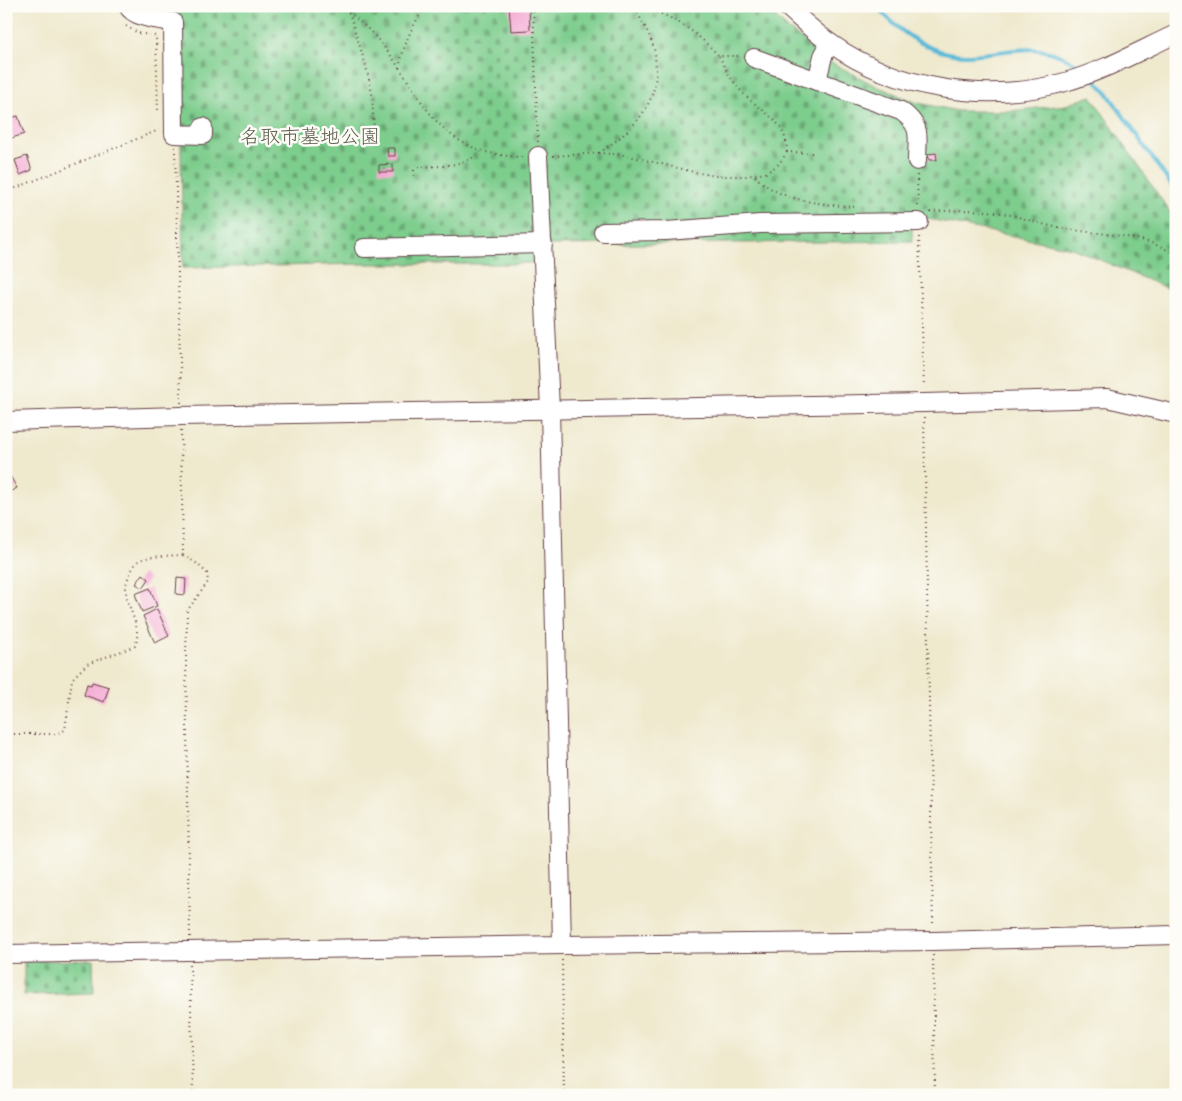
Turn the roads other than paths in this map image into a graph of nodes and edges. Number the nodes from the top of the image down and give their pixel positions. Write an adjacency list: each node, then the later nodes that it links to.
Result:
1 (128, 6): 7 (street)
2 (786, 6): 4 (street)
3 (1176, 34): 4 (street)
4 (830, 44): 6 (street)
5 (754, 58): 6 (street)
6 (817, 81): 9 (street)
7 (203, 127)
8 (538, 156): 12 (street)
9 (917, 161)
10 (918, 217): 11 (street)
11 (603, 232)
12 (543, 244): 13 (street); 14 (street)
13 (364, 248)
14 (550, 409): 15 (street); 16 (street); 18 (street)
15 (1176, 414)
16 (6, 421)
17 (1176, 935): 18 (street)
18 (562, 945): 19 (street)
19 (8, 954)

